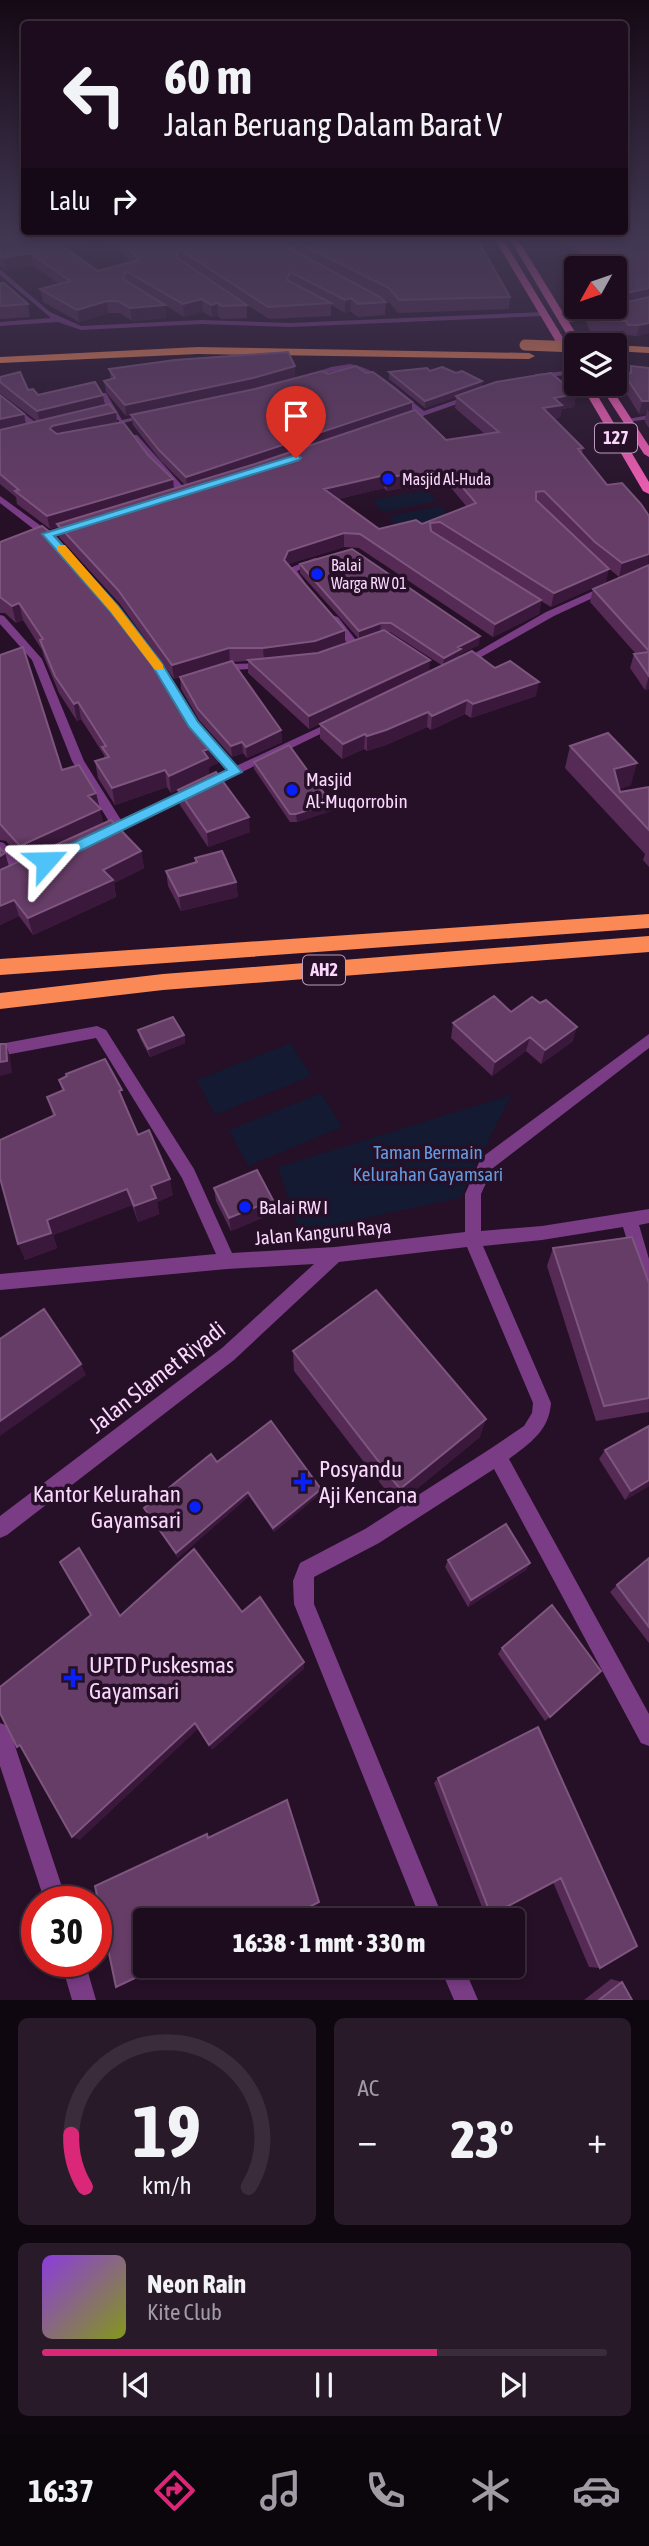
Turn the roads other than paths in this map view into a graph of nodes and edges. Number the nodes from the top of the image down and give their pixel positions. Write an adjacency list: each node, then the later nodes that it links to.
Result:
1 (551, 329): 6 (main road)
2 (564, 347): 7 (highway, bridge)
3 (627, 348): 5 (highway)
4 (0, 349): 7 (highway)
5 (649, 349)
6 (564, 350)
7 (527, 351): 8 (highway); 10 (highway)
8 (564, 356)
9 (627, 359): 11 (highway)
10 (0, 360)
11 (649, 360)
12 (564, 372): 13 (street)
13 (524, 379)
14 (298, 380): 21 (street)
15 (486, 393): 21 (street)
16 (103, 395): 26 (street)
17 (593, 396): 29 (main road, 127)
18 (611, 396): 23 (main road, 127)
19 (0, 397): 25 (street)
20 (160, 413): 26 (street)
21 (423, 414): 24 (street)
22 (649, 417): 23 (street)
23 (627, 420): 27 (main road, 127)
24 (397, 424)
25 (36, 427)
26 (122, 427): 30 (street)
27 (649, 454)
28 (195, 490): 30 (street)
29 (649, 491)
30 (184, 493): 31 (street)
31 (172, 497)
32 (0, 499): 34 (street)
33 (85, 523): 34 (street)
34 (47, 534): 35 (street); 36 (street)
35 (63, 549)
36 (0, 550)
37 (332, 556): 39 (street)
38 (613, 580): 45 (street)
39 (307, 590)
40 (330, 615): 44 (street)
41 (0, 618): 51 (street)
42 (133, 634): 50 (street)
43 (484, 639): 45 (street)
44 (355, 646)
45 (495, 647): 47 (street)
46 (275, 665): 48 (street)
47 (453, 668)
48 (202, 675)
49 (354, 715): 50 (street)
50 (235, 772): 51 (street)
51 (119, 827): 52 (street)
52 (94, 838)
53 (0, 846): 54 (street)
54 (22, 872)
55 (649, 921): 57 (highway, AH2)
56 (649, 944): 58 (highway, AH2)
57 (0, 967)
58 (0, 1001)
59 (649, 1040): 63 (street)
60 (0, 1050): 65 (street)
61 (649, 1216): 62 (street, Jalan Kanguru Raya)
62 (629, 1219): 63 (street, Jalan Kanguru Raya); 67 (street)
63 (473, 1238): 64 (street, Jalan Kanguru Raya); 68 (street)
64 (335, 1255): 65 (street, Jalan Kanguru Raya); 69 (street, Jalan Slamet Riyadi)
65 (227, 1261): 66 (street, Jalan Kanguru Raya)
66 (0, 1282)
67 (649, 1288)
68 (497, 1456): 71 (street); 73 (street)
69 (0, 1528)
70 (0, 1734): 72 (street)
71 (649, 1735)
72 (51, 1886)
73 (428, 1908)
74 (77, 1977): 76 (street)
75 (457, 1978): 77 (street)
76 (84, 2000)
77 (466, 2000)

